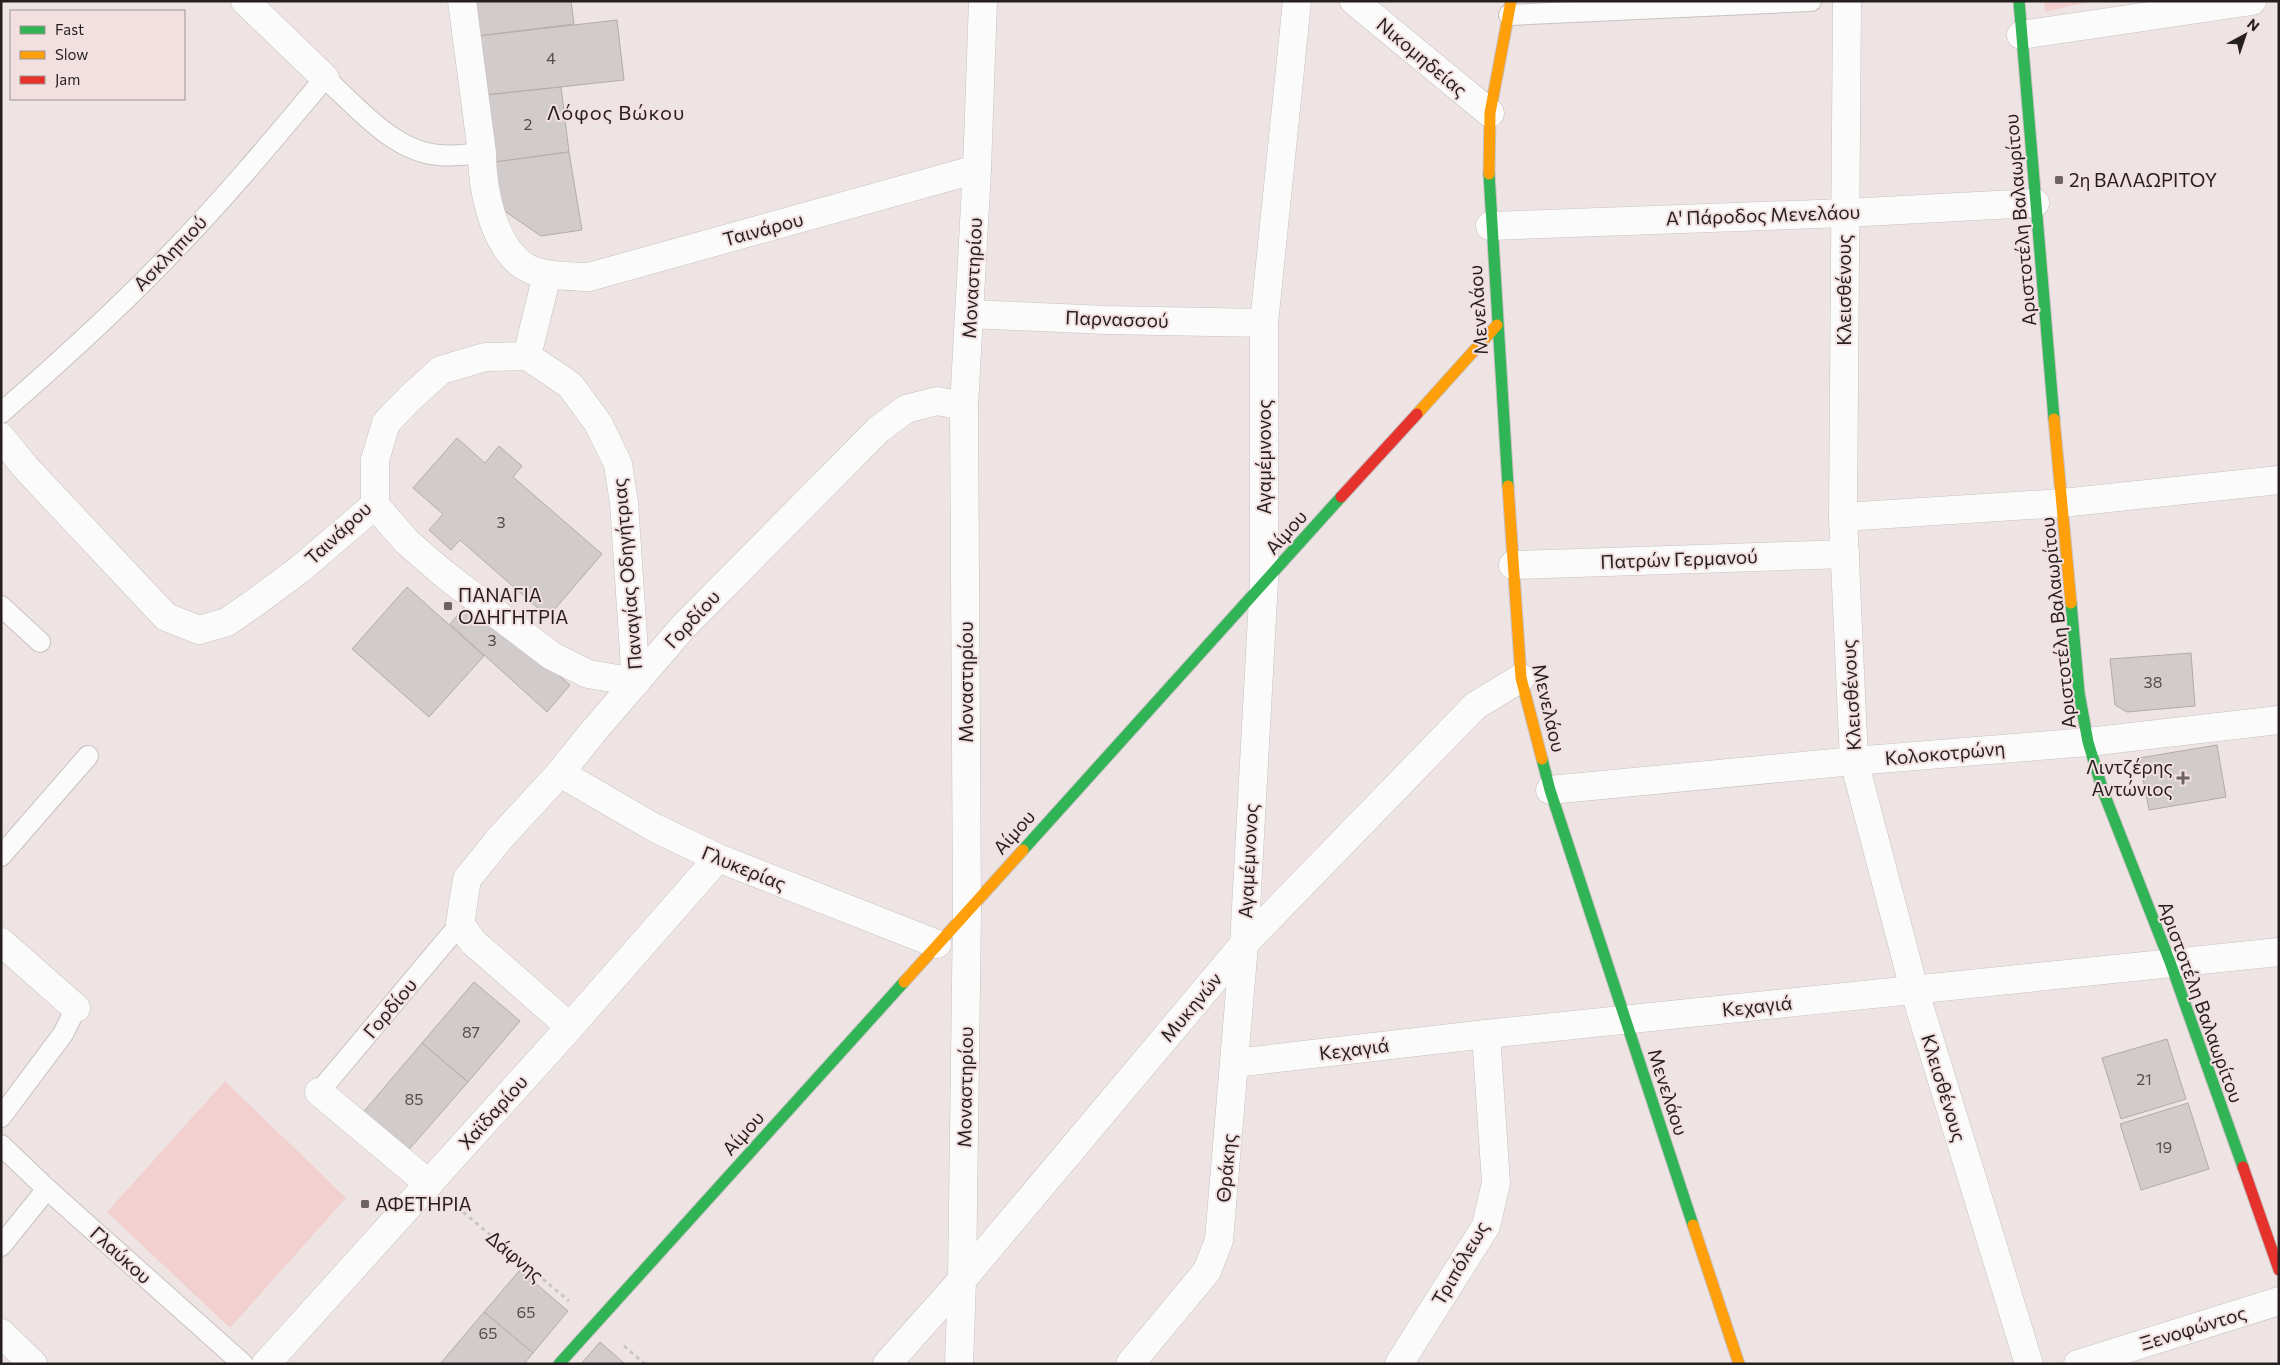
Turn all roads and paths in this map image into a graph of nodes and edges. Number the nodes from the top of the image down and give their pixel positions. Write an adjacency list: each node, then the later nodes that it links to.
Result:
1 (245, 1): 12 (street)
2 (462, 1): 14 (street)
3 (983, 1): 15 (street, Μοναστηρίου)
4 (1297, 1): 21 (street, Αγαμέμνονος)
5 (1354, 1): 13 (street, Νικομηδείας)
6 (1811, 1): 10 (lane)
7 (1847, 1): 17 (street, Κλεισθένους)
8 (2019, 1): 11 (street, Αριστοτέλη Βαλαωρίτου)
9 (2252, 1): 11 (street)
10 (1510, 8): 13 (street, Μενελάου)
11 (2022, 35): 16 (street, Αριστοτέλη Βαλαωρίτου)
12 (325, 78): 14 (lane); 25 (lane, Ασκληπιού)
13 (1490, 113): 18 (street, Μενελάου)
14 (482, 153): 19 (street)
15 (977, 169): 19 (street, Ταινάρου); 20 (street, Μοναστηρίου)
16 (2035, 203): 17 (street, Α' Πάροδος Μενελάου); 28 (street, Αριστοτέλη Βαλαωρίτου)
17 (1845, 213): 18 (street, Α' Πάροδος Μενελάου); 30 (street, Κλεισθένους)
18 (1490, 226): 22 (street, Μενελάου)
19 (547, 275): 23 (street)
20 (970, 314): 21 (street, Παρνασσού); 24 (street, Μοναστηρίου)
21 (1264, 323): 33 (street, Αγαμέμνονος)
22 (1497, 325): 32 (street, Μενελάου); 33 (street, Αίμου)
23 (527, 356): 29 (street, Ταινάρου); 37 (street, Παναγίας Οδηγήτριας)
24 (964, 406): 37 (street, Γορδίου); 46 (street, Μοναστηρίου)
25 (1, 413)
26 (1, 437): 29 (street, Ταινάρου)
27 (2279, 480): 28 (street)
28 (2062, 503): 30 (street); 39 (street, Αριστοτέλη Βαλαωρίτου)
29 (374, 505): 37 (street, Παναγίας Οδηγήτριας)
30 (1843, 517): 31 (street, Κλεισθένους)
31 (1845, 554): 32 (street, Πατρών Γερμανού); 41 (street, Κλεισθένους)
32 (1513, 565): 36 (street, Μενελάου)
33 (1264, 581): 46 (street, Αίμου); 50 (street, Αγαμέμνονος)
34 (1, 606): 35 (lane)
35 (40, 642)
36 (1521, 678): 43 (street, Μενελάου); 50 (street, Μυκηνών)
37 (636, 682): 42 (street, Γορδίου)
38 (2279, 720): 39 (street, Κολοκοτρώνη)
39 (2088, 742): 41 (street, Κολοκοτρώνη); 52 (street, Αριστοτέλη Βαλαωρίτου)
40 (88, 756): 44 (lane)
41 (1854, 760): 43 (street, Κολοκοτρώνη); 53 (street, Κλεισθένους)
42 (560, 773): 45 (street, Γλυκερίας); 47 (street, Γορδίου)
43 (1550, 790): 55 (street, Μενελάου)
44 (1, 856)
45 (718, 858): 49 (street, Γλυκερίας); 56 (street, Χαϊδαρίου)
46 (967, 911): 49 (street, Αίμου); 66 (street, Μοναστηρίου)
47 (460, 924): 56 (street); 59 (lane, Γορδίου)
48 (1, 942): 54 (street)
49 (937, 944): 68 (street, Αίμου)
50 (1244, 944): 58 (street, Θράκης); 66 (street, Μυκηνών)
51 (2279, 952): 52 (street, Κεχαγιά)
52 (2170, 962): 53 (street, Κεχαγιά); 65 (street, Αριστοτέλη Βαλαωρίτου)
53 (1914, 989): 55 (street, Κεχαγιά); 79 (street, Κλεισθένους)
54 (76, 1008): 60 (lane)
55 (1626, 1019): 57 (street, Κεχαγιά); 78 (street, Μενελάου)
56 (570, 1027): 62 (street, Χαϊδαρίου)
57 (1486, 1034): 58 (street, Κεχαγιά); 77 (street, Τριπόλεως)
58 (1235, 1063): 76 (street, Θράκης)
59 (319, 1092): 62 (street)
60 (1, 1117)
61 (1, 1145): 63 (lane, Γλαύκου)
62 (429, 1184): 68 (path, Δάφνης); 72 (street, Χαϊδαρίου)
63 (47, 1189): 64 (lane); 71 (lane, Γλαύκου)
64 (1, 1246)
65 (2279, 1270)
66 (962, 1280): 74 (street, Μυκηνών); 75 (street, Μοναστηρίου)
67 (2279, 1301): 80 (street, Ξενοφώντος)
68 (596, 1323): 73 (street, Αίμου)
69 (1, 1333): 70 (street)
70 (33, 1364)
71 (242, 1364)
72 (266, 1364)
73 (559, 1364)
74 (887, 1364)
75 (959, 1364)
76 (1130, 1364)
77 (1399, 1364)
78 (1739, 1364)
79 (2029, 1364)
80 (2078, 1364)

